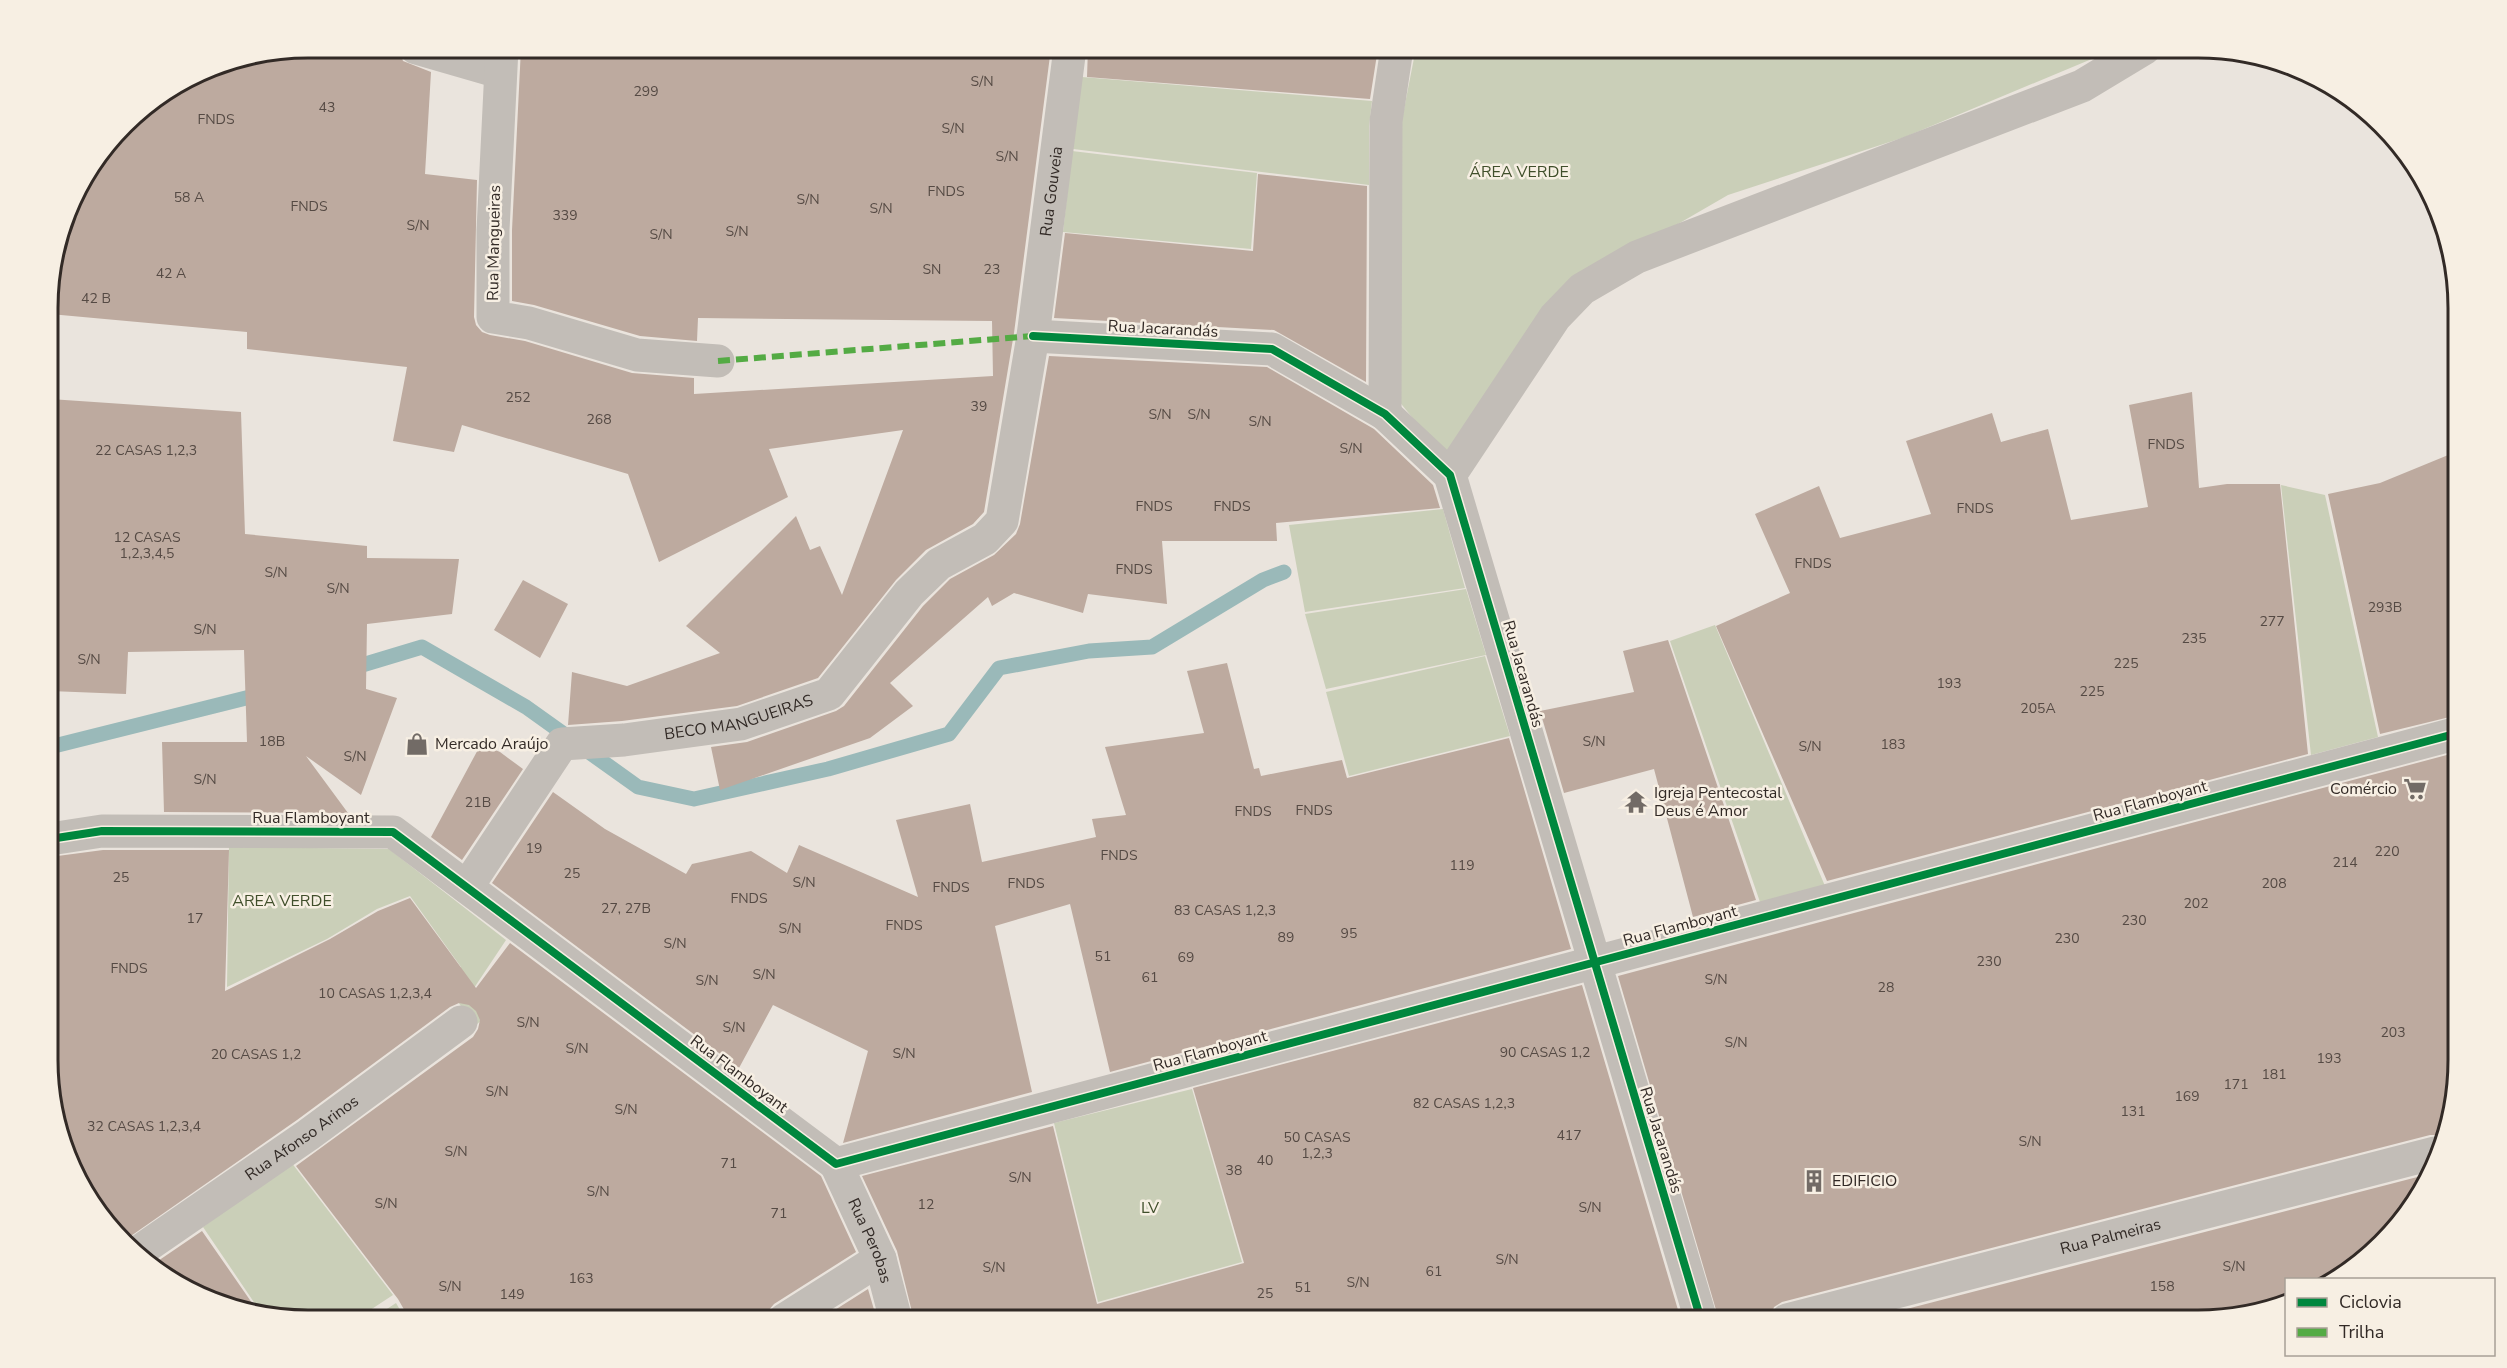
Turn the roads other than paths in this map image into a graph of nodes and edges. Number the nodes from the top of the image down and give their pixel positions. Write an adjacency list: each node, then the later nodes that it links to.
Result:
1 (1069, 58): 5 (street, Rua Gouveia)
2 (1395, 58): 7 (street)
3 (2128, 58): 8 (street)
4 (500, 60): 6 (street, Rua Mangueiras)
5 (1033, 336): 7 (street, Rua Jacarandás); 11 (street, BECO MANGUEIRAS)
6 (718, 361)
7 (1385, 414): 8 (street, Rua Jacarandás)
8 (1450, 475): 12 (street, Rua Jacarandás)
9 (2448, 737): 12 (street, Rua Flamboyant)
10 (58, 838): 11 (street, Rua Flamboyant)
11 (467, 887): 15 (street, Rua Flamboyant)
12 (1594, 963): 15 (street, Rua Flamboyant); 20 (street, Rua Jacarandás)
13 (461, 1022): 16 (street, Rua Afonso Arinos)
14 (2429, 1154): 21 (street, Rua Palmeiras)
15 (836, 1164): 17 (street, Rua Perobas)
16 (145, 1248)
17 (880, 1259): 18 (street); 19 (street, Rua Perobas)
18 (800, 1310)
19 (893, 1310)
20 (1698, 1310)
21 (1826, 1310)

